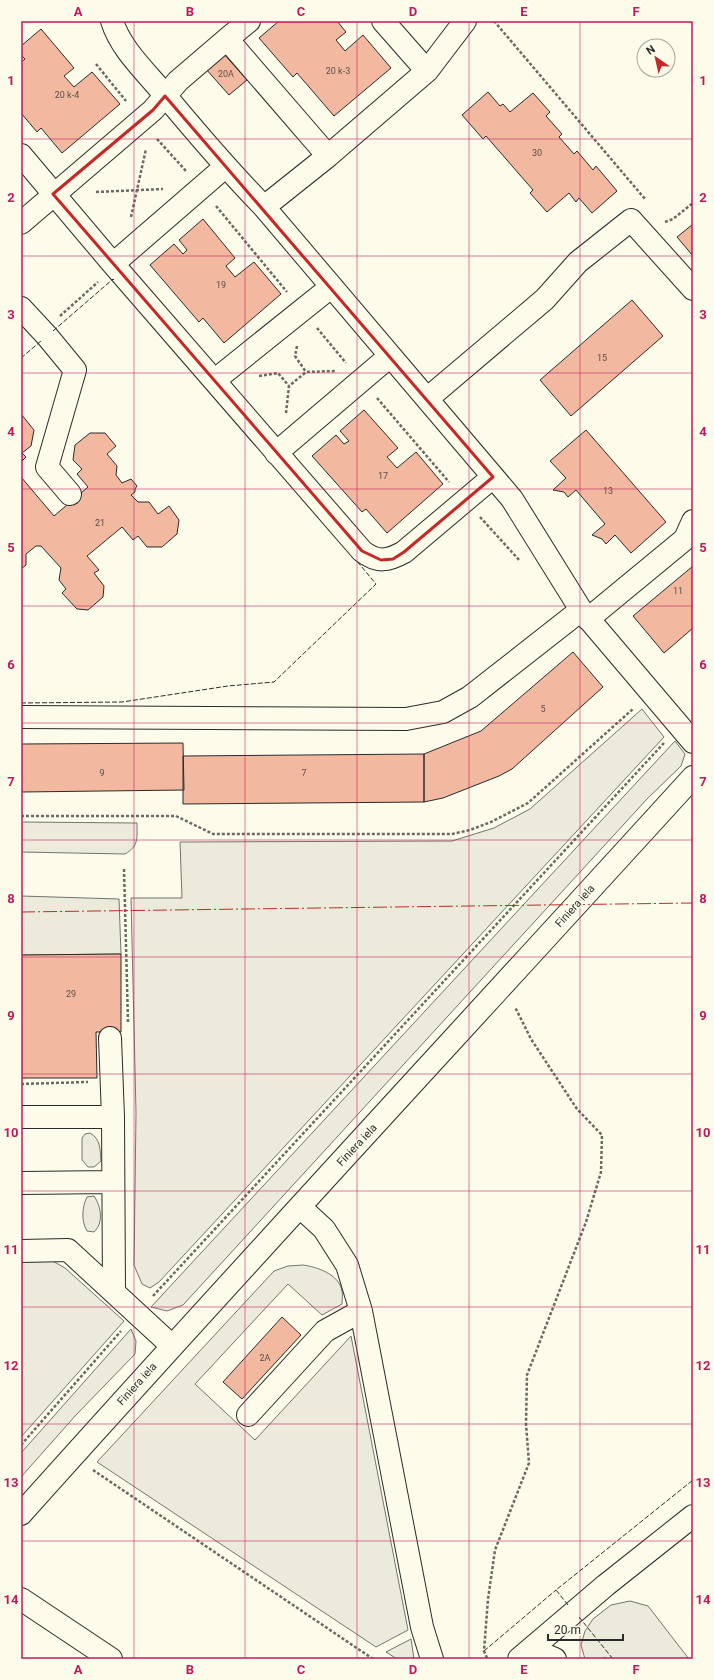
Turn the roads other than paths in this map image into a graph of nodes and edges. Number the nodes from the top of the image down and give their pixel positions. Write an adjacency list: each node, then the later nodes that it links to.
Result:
1 (112, 21): 7 (street)
2 (249, 21): 5 (street)
3 (383, 21): 6 (street)
4 (465, 21): 6 (street)
5 (227, 39): 7 (street); 9 (street)
6 (426, 71): 9 (street)
7 (165, 96): 10 (street); 11 (street)
8 (21, 156): 11 (street)
9 (328, 156): 12 (street)
10 (225, 167): 12 (street); 14 (street)
11 (53, 194): 13 (street); 14 (street)
12 (264, 207): 15 (street)
13 (21, 223)
14 (113, 264): 19 (street)
15 (331, 287): 18 (street); 19 (street)
16 (693, 289): 20 (street)
17 (21, 308): 23 (street)
18 (390, 356): 20 (street); 21 (street)
19 (215, 380): 21 (street)
20 (427, 399): 22 (street)
21 (276, 452): 22 (street)
22 (493, 477): 25 (street)
23 (70, 494)
24 (693, 521): 25 (street)
25 (585, 614): 26 (street); 27 (street)
26 (21, 717)
27 (686, 734)
28 (693, 777): 34 (street, Finiera iela)
29 (110, 1038): 31 (street)
30 (21, 1117): 31 (street)
31 (113, 1117): 32 (street)
32 (113, 1182): 33 (street); 36 (street)
33 (21, 1183)
34 (300, 1207): 37 (street); 38 (street, Finiera iela)
35 (21, 1251): 36 (street)
36 (114, 1291): 38 (street)
37 (361, 1311): 39 (street); 44 (street)
38 (172, 1346): 40 (street, Finiera iela)
39 (248, 1415)
40 (21, 1514)
41 (693, 1516): 45 (street)
42 (21, 1599): 43 (street)
43 (111, 1659)
44 (432, 1659)
45 (519, 1659)
46 (527, 1659): 47 (street)
47 (555, 1659)

